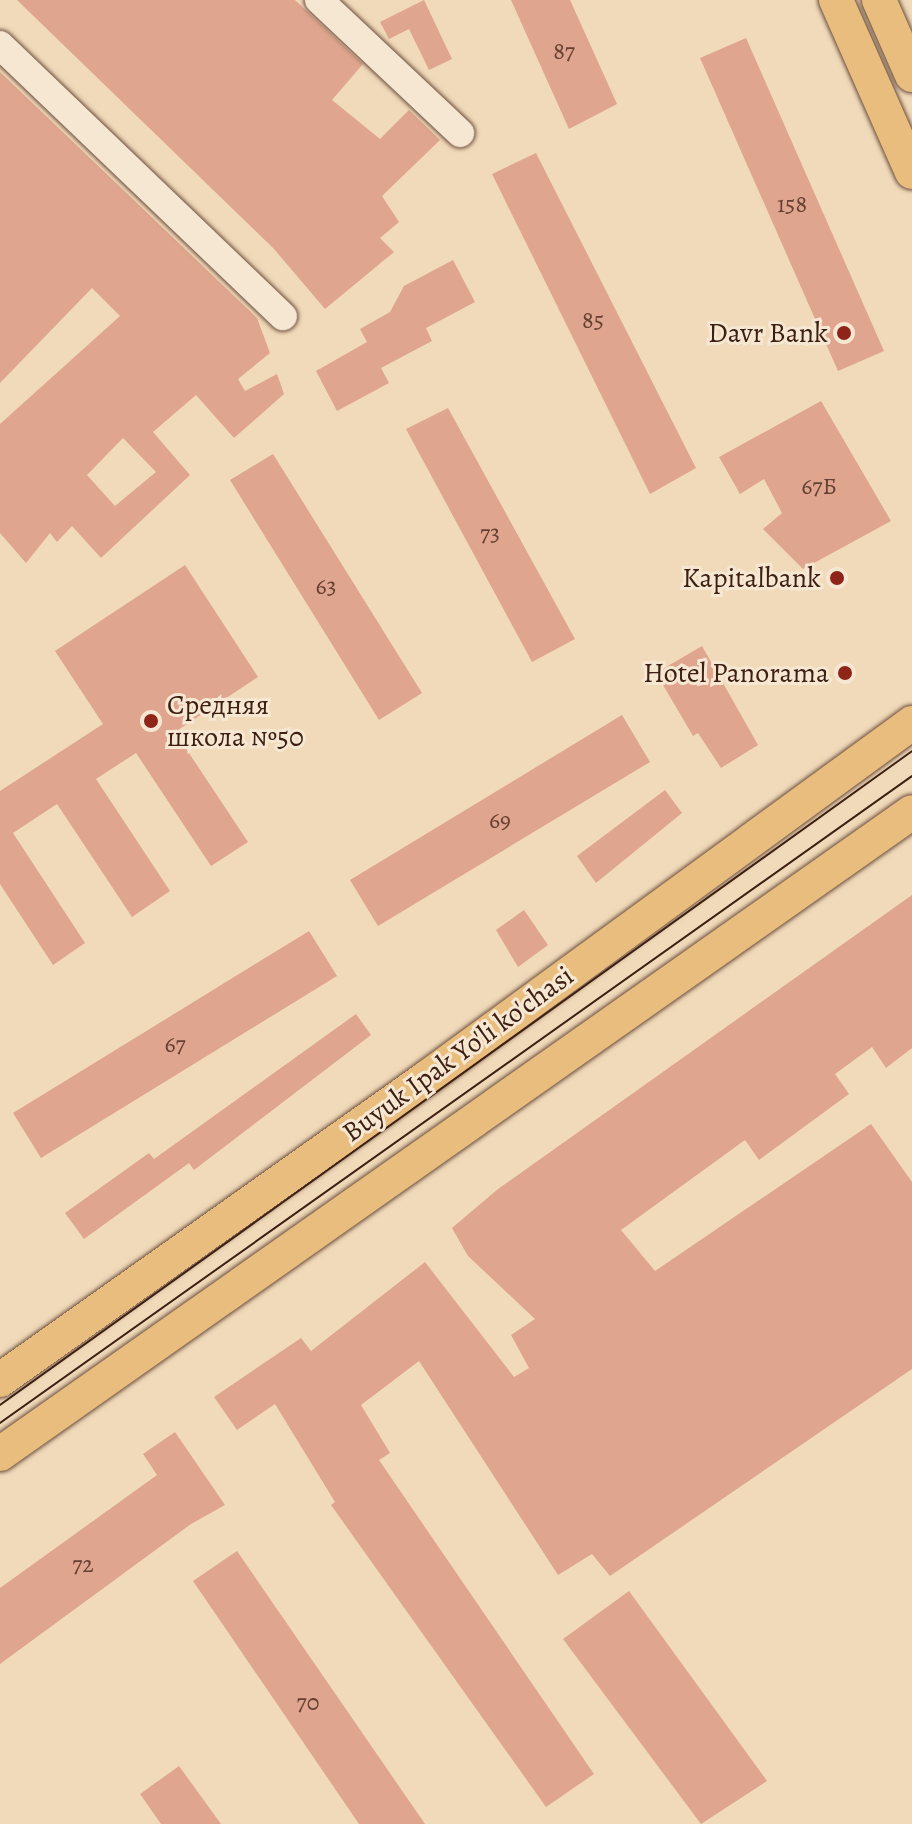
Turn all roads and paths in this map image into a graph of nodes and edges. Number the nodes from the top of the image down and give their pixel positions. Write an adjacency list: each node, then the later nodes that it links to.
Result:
1 (319, 0): 6 (street)
2 (836, 0): 7 (main road)
3 (879, 0): 5 (main road)
4 (0, 45): 8 (street)
5 (912, 75)
6 (460, 133)
7 (912, 172)
8 (283, 316)
9 (912, 723): 11 (main road, Buyuk Ipak Yo'li ko'chasi)
10 (912, 812): 12 (main road)
11 (0, 1380)
12 (0, 1454)

